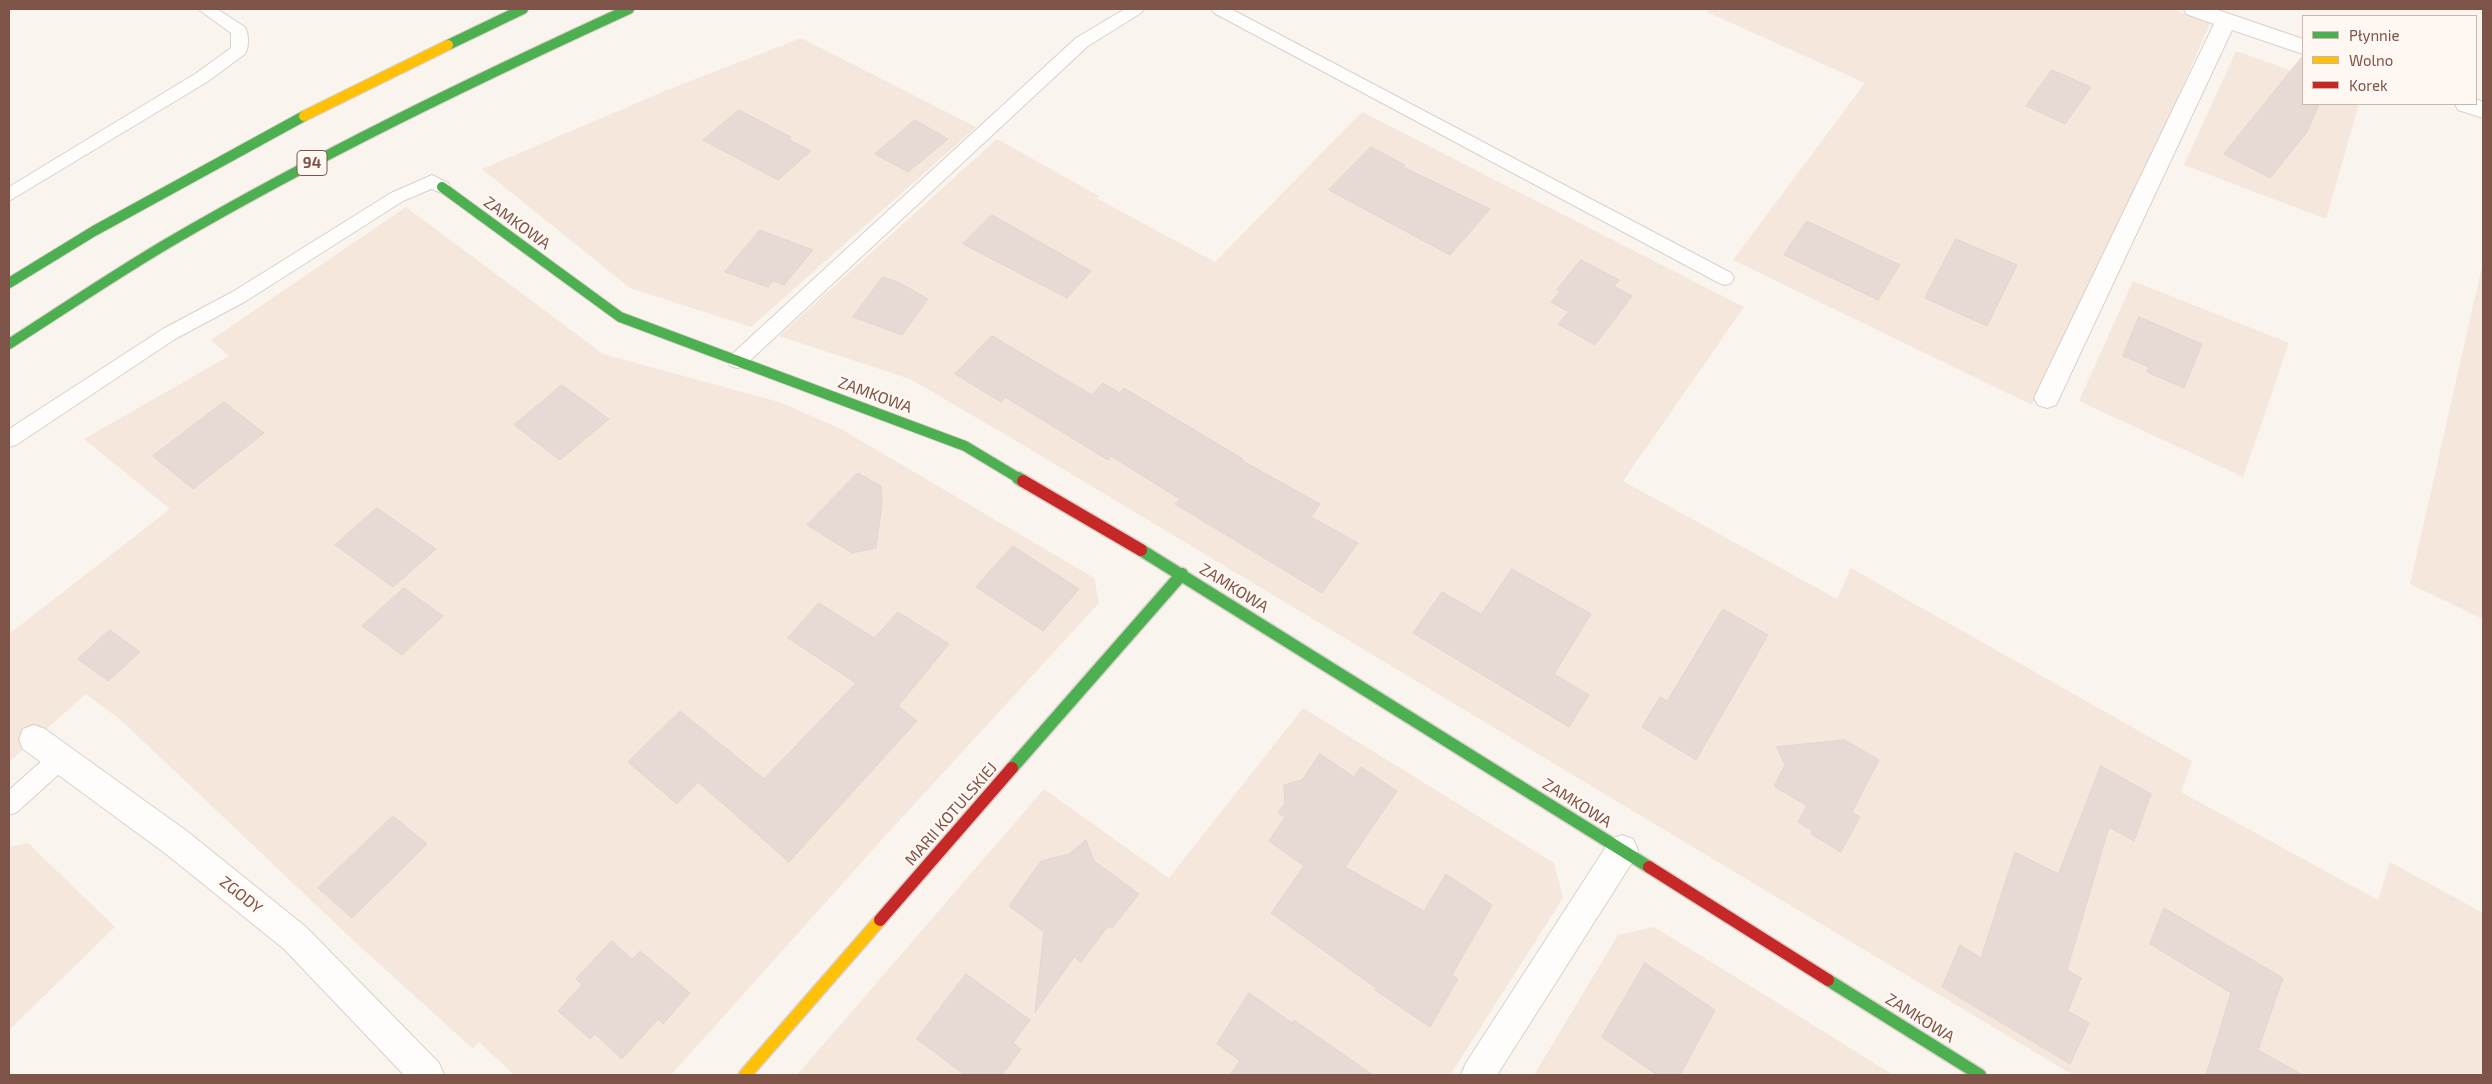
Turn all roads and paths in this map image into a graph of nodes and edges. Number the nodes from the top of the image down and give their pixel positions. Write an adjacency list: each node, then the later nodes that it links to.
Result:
1 (206, 9): 12 (lane)
2 (524, 9): 14 (street)
3 (629, 9): 15 (street, 94)
4 (1136, 9): 16 (lane)
5 (1219, 9): 13 (lane)
6 (2194, 9): 7 (street)
7 (2226, 21): 8 (street); 17 (street)
8 (2302, 48)
9 (2469, 105): 10 (street)
10 (2483, 110)
11 (442, 187): 16 (street, ZAMKOWA); 18 (lane)
12 (9, 196)
13 (1725, 278)
14 (9, 283)
15 (9, 344)
16 (737, 361): 19 (street, ZAMKOWA)
17 (2048, 398)
18 (9, 439)
19 (1182, 574): 23 (street, ZAMKOWA); 25 (street, MARII KOTULSKIEJ)
20 (34, 739): 21 (street, ZGODY)
21 (61, 758): 22 (lane); 24 (street, ZGODY)
22 (9, 804)
23 (1622, 850): 26 (street); 27 (street, ZAMKOWA)
24 (427, 1075)
25 (745, 1075)
26 (1478, 1075)
27 (1980, 1075)

